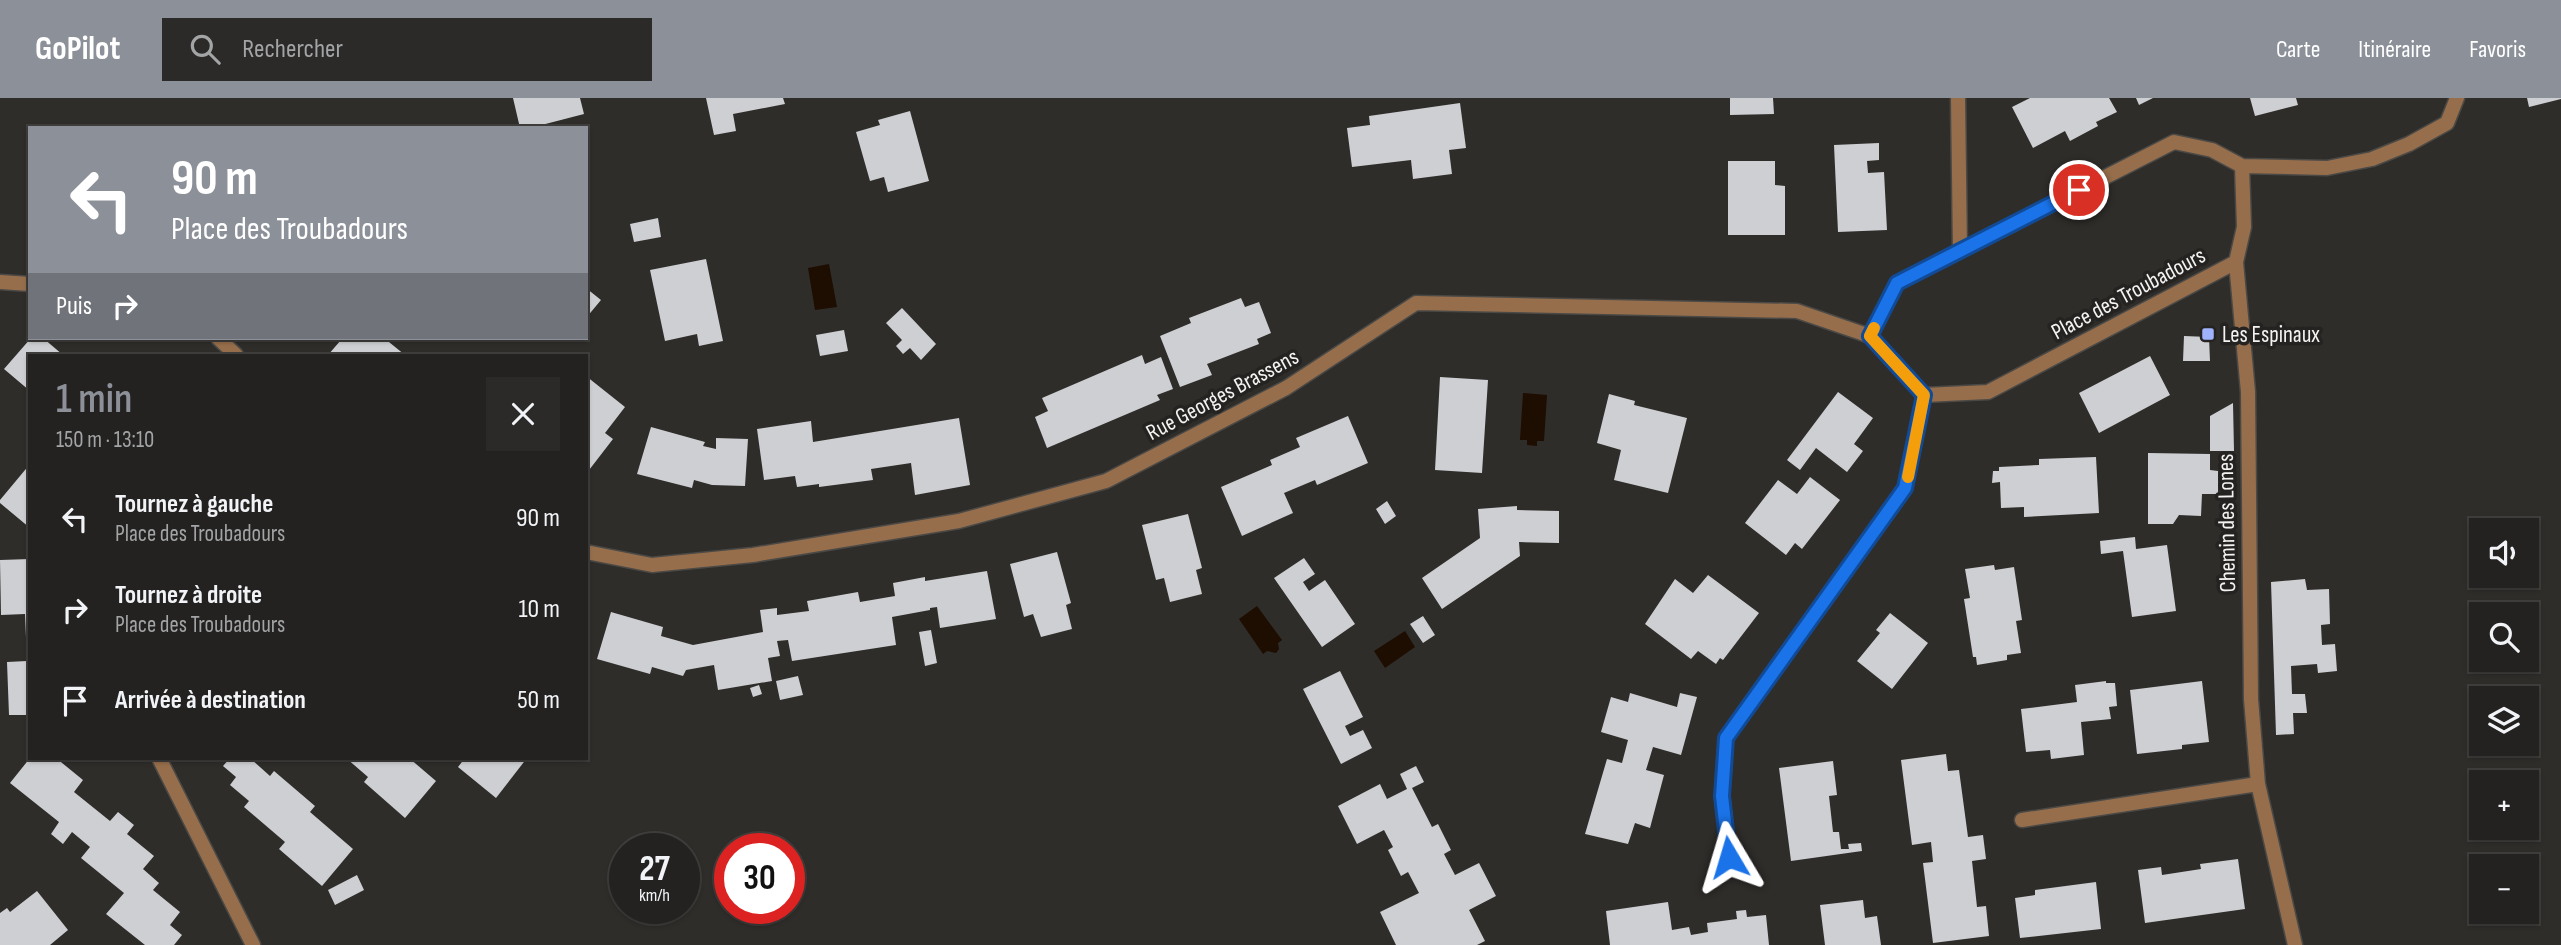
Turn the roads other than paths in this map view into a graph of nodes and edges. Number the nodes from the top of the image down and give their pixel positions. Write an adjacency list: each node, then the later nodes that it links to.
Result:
1 (1958, 98): 4 (street)
2 (2457, 98): 3 (street)
3 (2242, 166): 4 (street); 5 (street, Place des Troubadours)
4 (1960, 250): 8 (street)
5 (2236, 262): 11 (street, Place des Troubadours); 14 (street, Chemin des Lones)
6 (0, 282): 7 (street)
7 (28, 284)
8 (1870, 336): 11 (street); 12 (street, Rue Georges Brassens)
9 (220, 340): 10 (street)
10 (235, 354)
11 (1924, 395): 16 (street)
12 (588, 552)
13 (160, 760): 17 (street)
14 (2258, 784): 15 (street); 18 (street, Chemin des Lones)
15 (2022, 820)
16 (1729, 857)
17 (253, 945)
18 (2295, 945)

